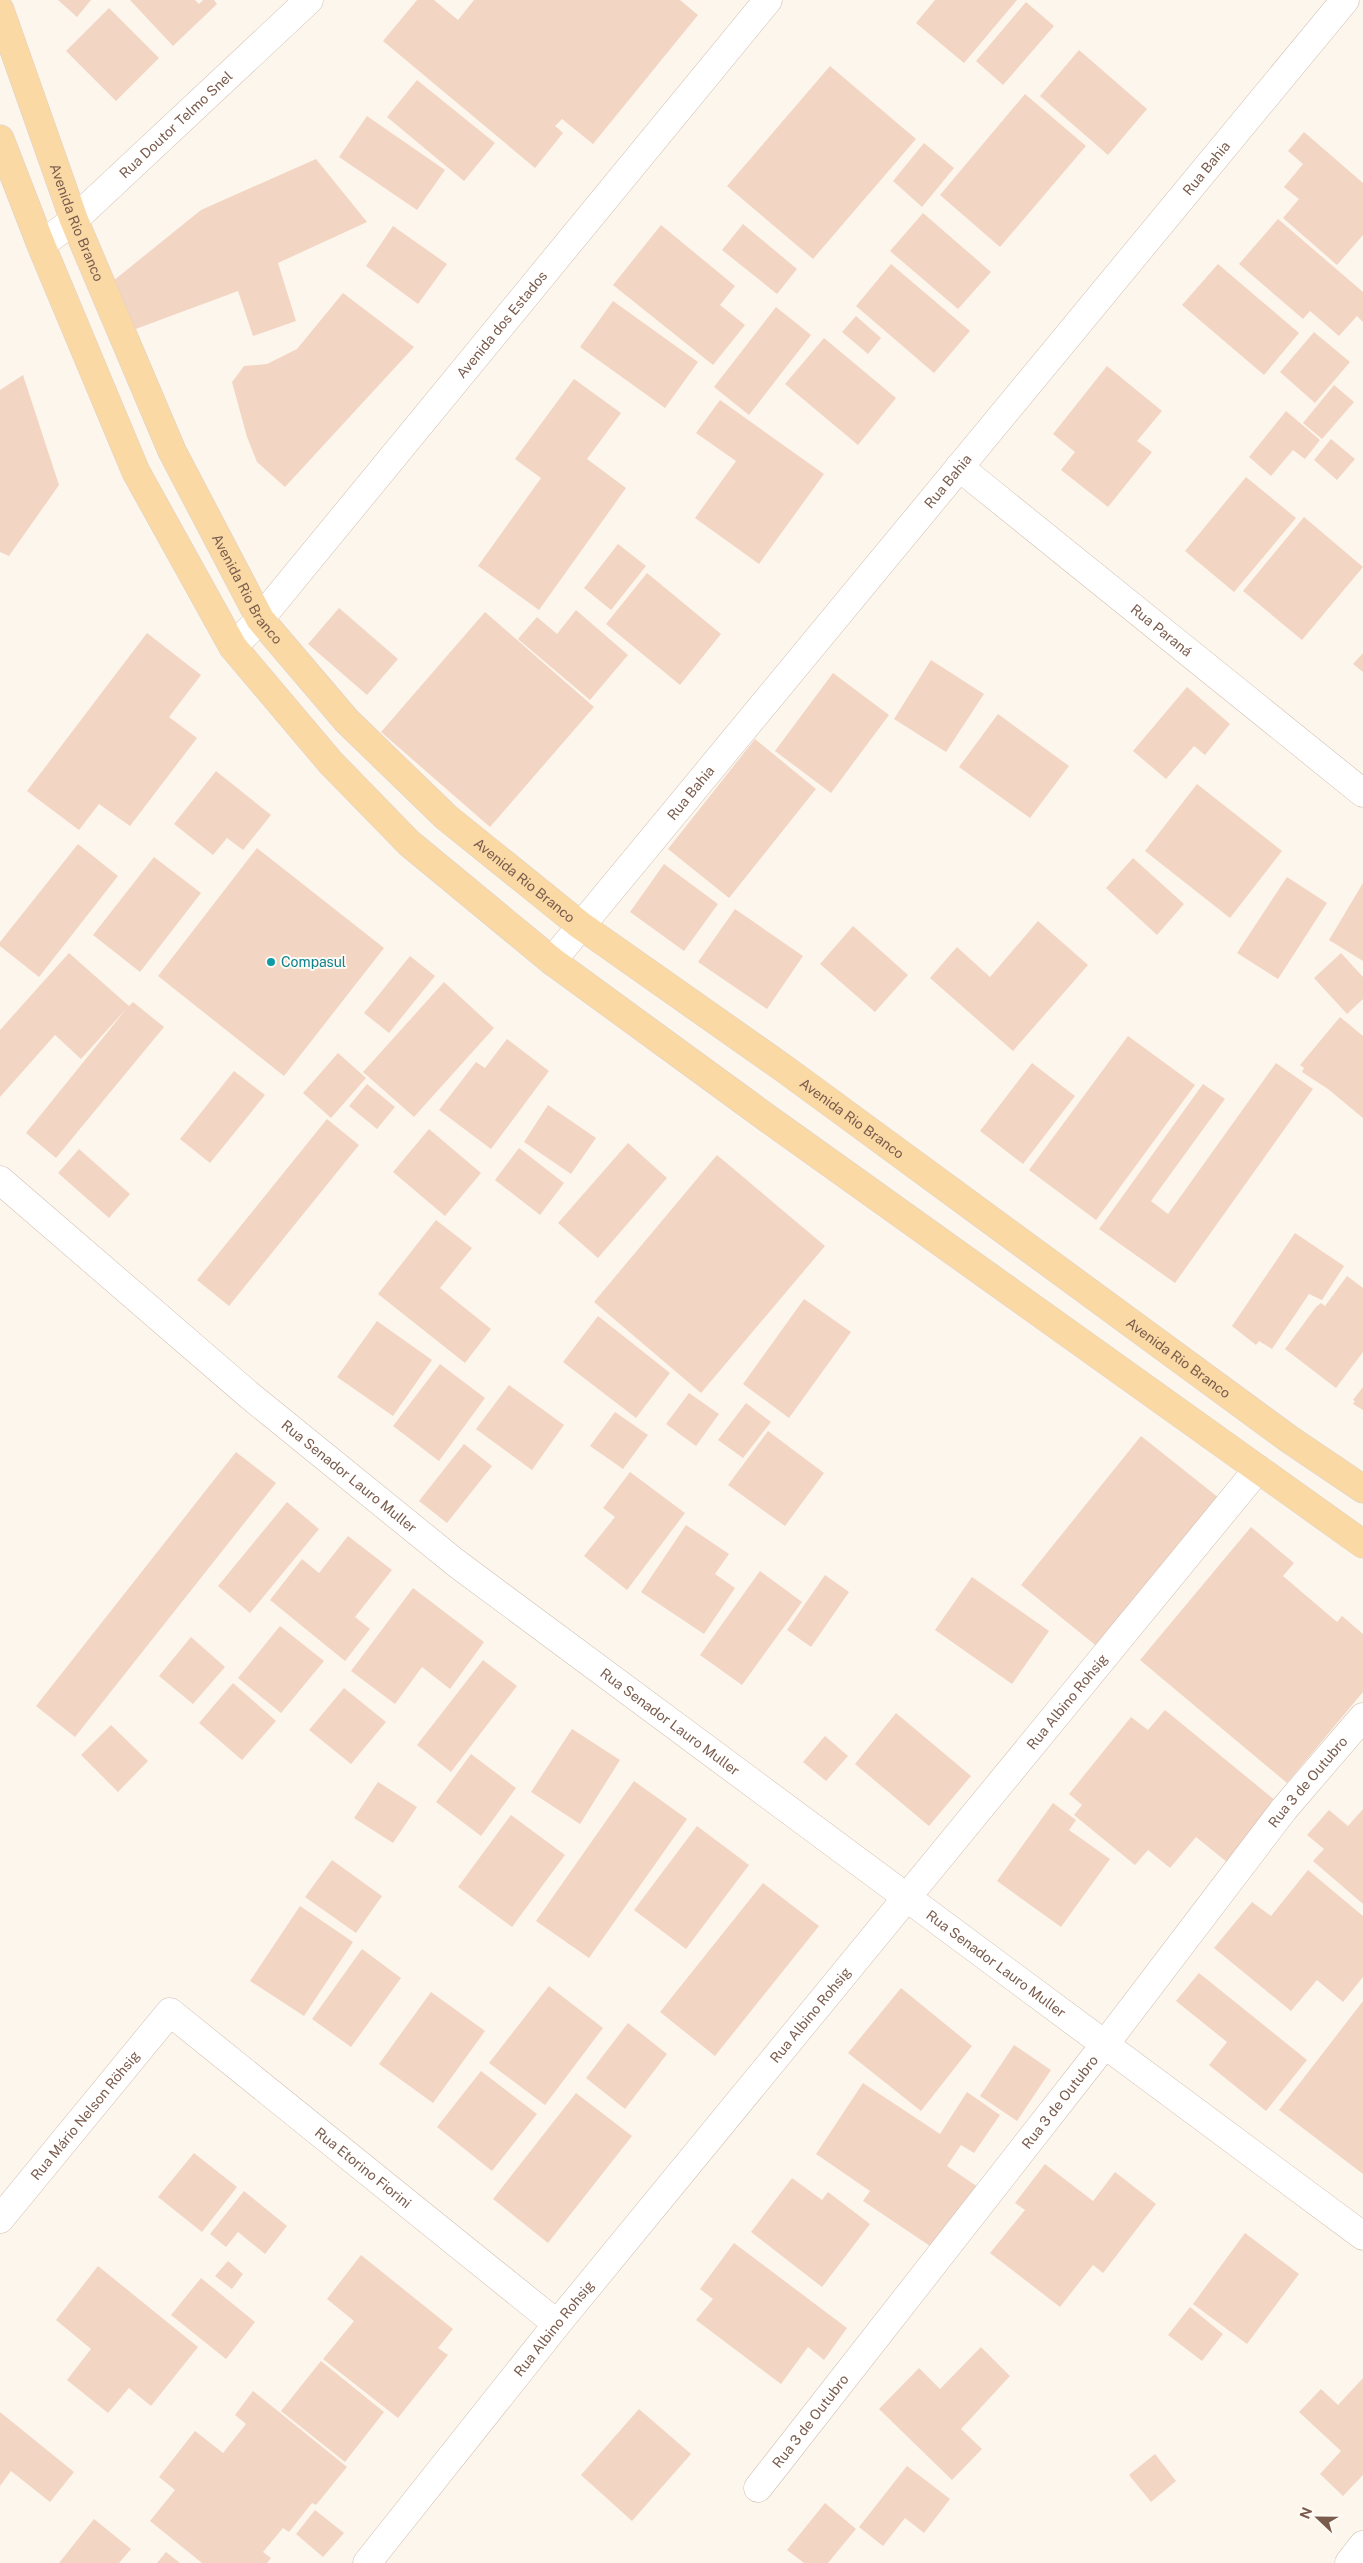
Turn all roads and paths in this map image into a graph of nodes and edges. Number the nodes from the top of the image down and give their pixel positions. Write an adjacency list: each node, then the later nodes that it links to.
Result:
1 (308, 0): 6 (street, Rua Doutor Telmo Snel)
2 (768, 0): 9 (street, Avenida dos Estados)
3 (1345, 0): 8 (street, Rua Bahia)
4 (0, 10): 6 (main road, Avenida Rio Branco)
5 (0, 139): 7 (main road)
6 (74, 220): 7 (street, Rua Doutor Telmo Snel); 9 (main road, Avenida Rio Branco)
7 (41, 245): 10 (main road)
8 (959, 467): 11 (street, Rua Paraná); 12 (street, Rua Bahia)
9 (260, 619): 10 (street, Avenida dos Estados); 12 (main road, Avenida Rio Branco)
10 (233, 647): 13 (main road)
11 (1363, 793)
12 (580, 925): 13 (street, Rua Bahia); 16 (main road, Avenida Rio Branco)
13 (552, 961): 15 (main road)
14 (0, 1180): 19 (street, Rua Senador Lauro Muller)
15 (1258, 1469): 17 (main road); 19 (street, Rua Albino Rohsig)
16 (1363, 1489)
17 (1363, 1544)
18 (1363, 1717): 21 (street, Rua 3 de Outubro)
19 (906, 1897): 21 (street, Rua Senador Lauro Muller); 24 (street, Rua Albino Rohsig)
20 (170, 2012): 22 (street, Rua Mário Nelson Röhsig); 24 (street, Rua Etorino Fiorini)
21 (1106, 2043): 23 (street, Rua Senador Lauro Muller); 25 (street, Rua 3 de Outubro)
22 (0, 2219)
23 (1363, 2236)
24 (556, 2324): 27 (street, Rua Albino Rohsig)
25 (758, 2488)
26 (1363, 2545): 28 (street)
27 (367, 2563)
28 (1349, 2563)

